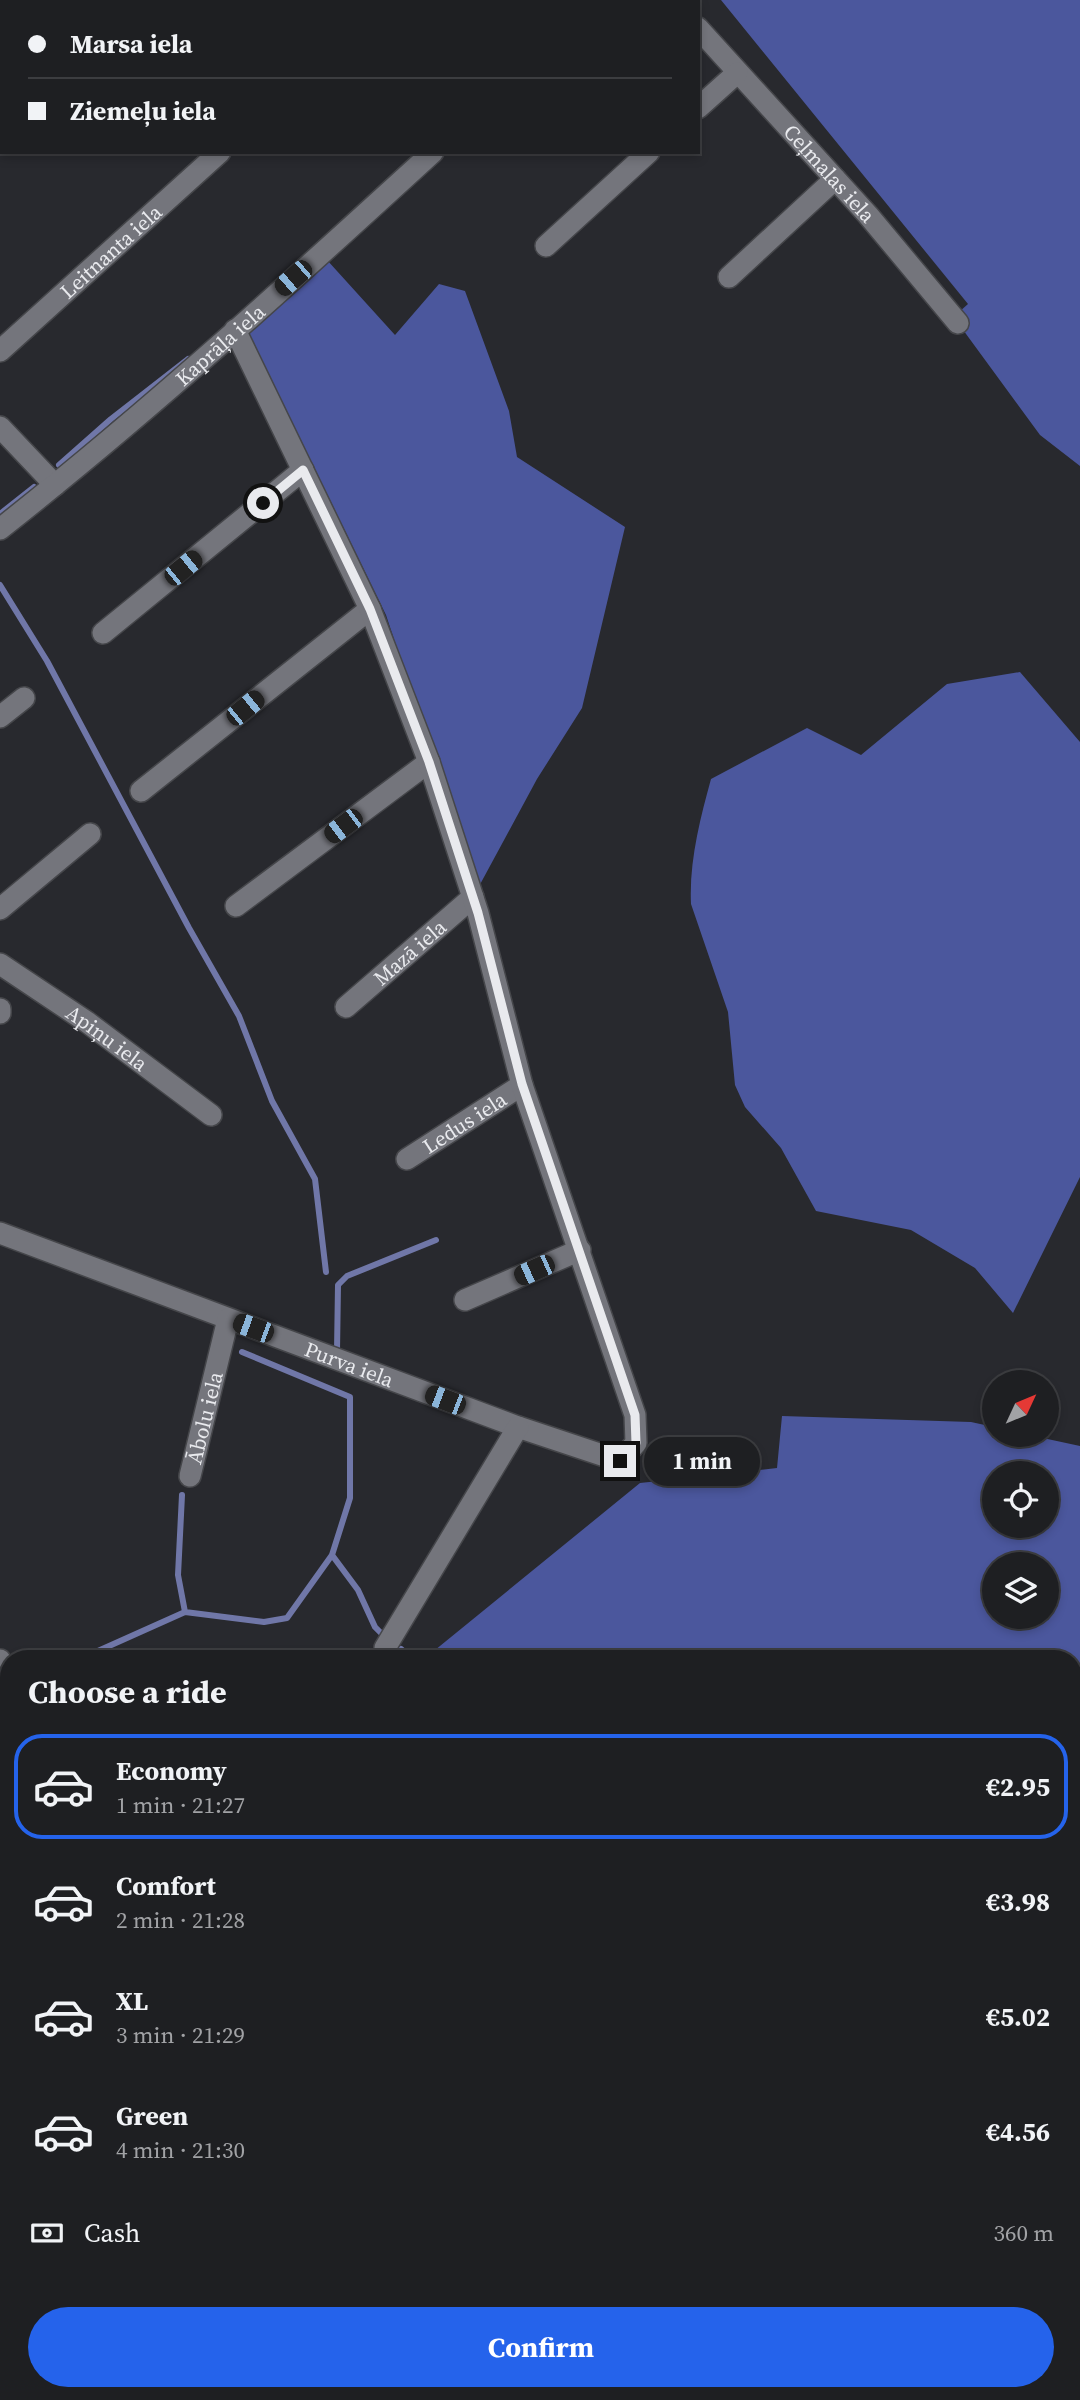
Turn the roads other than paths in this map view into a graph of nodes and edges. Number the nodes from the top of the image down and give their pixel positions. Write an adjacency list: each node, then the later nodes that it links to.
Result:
1 (700, 30): 2 (street, Ceļmalas iela)
2 (737, 73): 3 (street); 7 (street, Ceļmalas iela)
3 (700, 106)
4 (218, 154): 12 (street, Leitnanta iela)
5 (431, 154): 11 (street, Kaprāļa iela)
6 (647, 154): 8 (street)
7 (835, 179): 9 (street); 10 (street, Ceļmalas iela)
8 (546, 246)
9 (729, 277)
10 (958, 323)
11 (235, 330): 14 (street); 15 (street, Kaprāļa iela)
12 (0, 351)
13 (0, 427): 15 (street)
14 (303, 470): 17 (street); 18 (street)
15 (55, 485): 16 (street, Kaprāļa iela)
16 (0, 529)
17 (370, 609): 21 (street); 22 (street)
18 (103, 633)
19 (24, 698): 20 (street)
20 (0, 717)
21 (429, 762): 24 (street); 25 (street)
22 (141, 791)
23 (90, 834): 26 (street)
24 (473, 897): 28 (street, Mazā iela); 29 (street)
25 (236, 906)
26 (0, 909)
27 (0, 964): 30 (street, Apiņu iela)
28 (346, 1007)
29 (522, 1084): 31 (street, Ledus iela); 33 (street)
30 (211, 1115)
31 (407, 1159)
32 (0, 1233): 35 (street, Purva iela)
33 (580, 1250): 34 (street); 36 (street, Purva iela)
34 (465, 1300)
35 (228, 1319): 36 (street, Purva iela); 37 (street, Ābolu iela)
36 (518, 1427): 38 (street)
37 (190, 1476)
38 (385, 1648)

